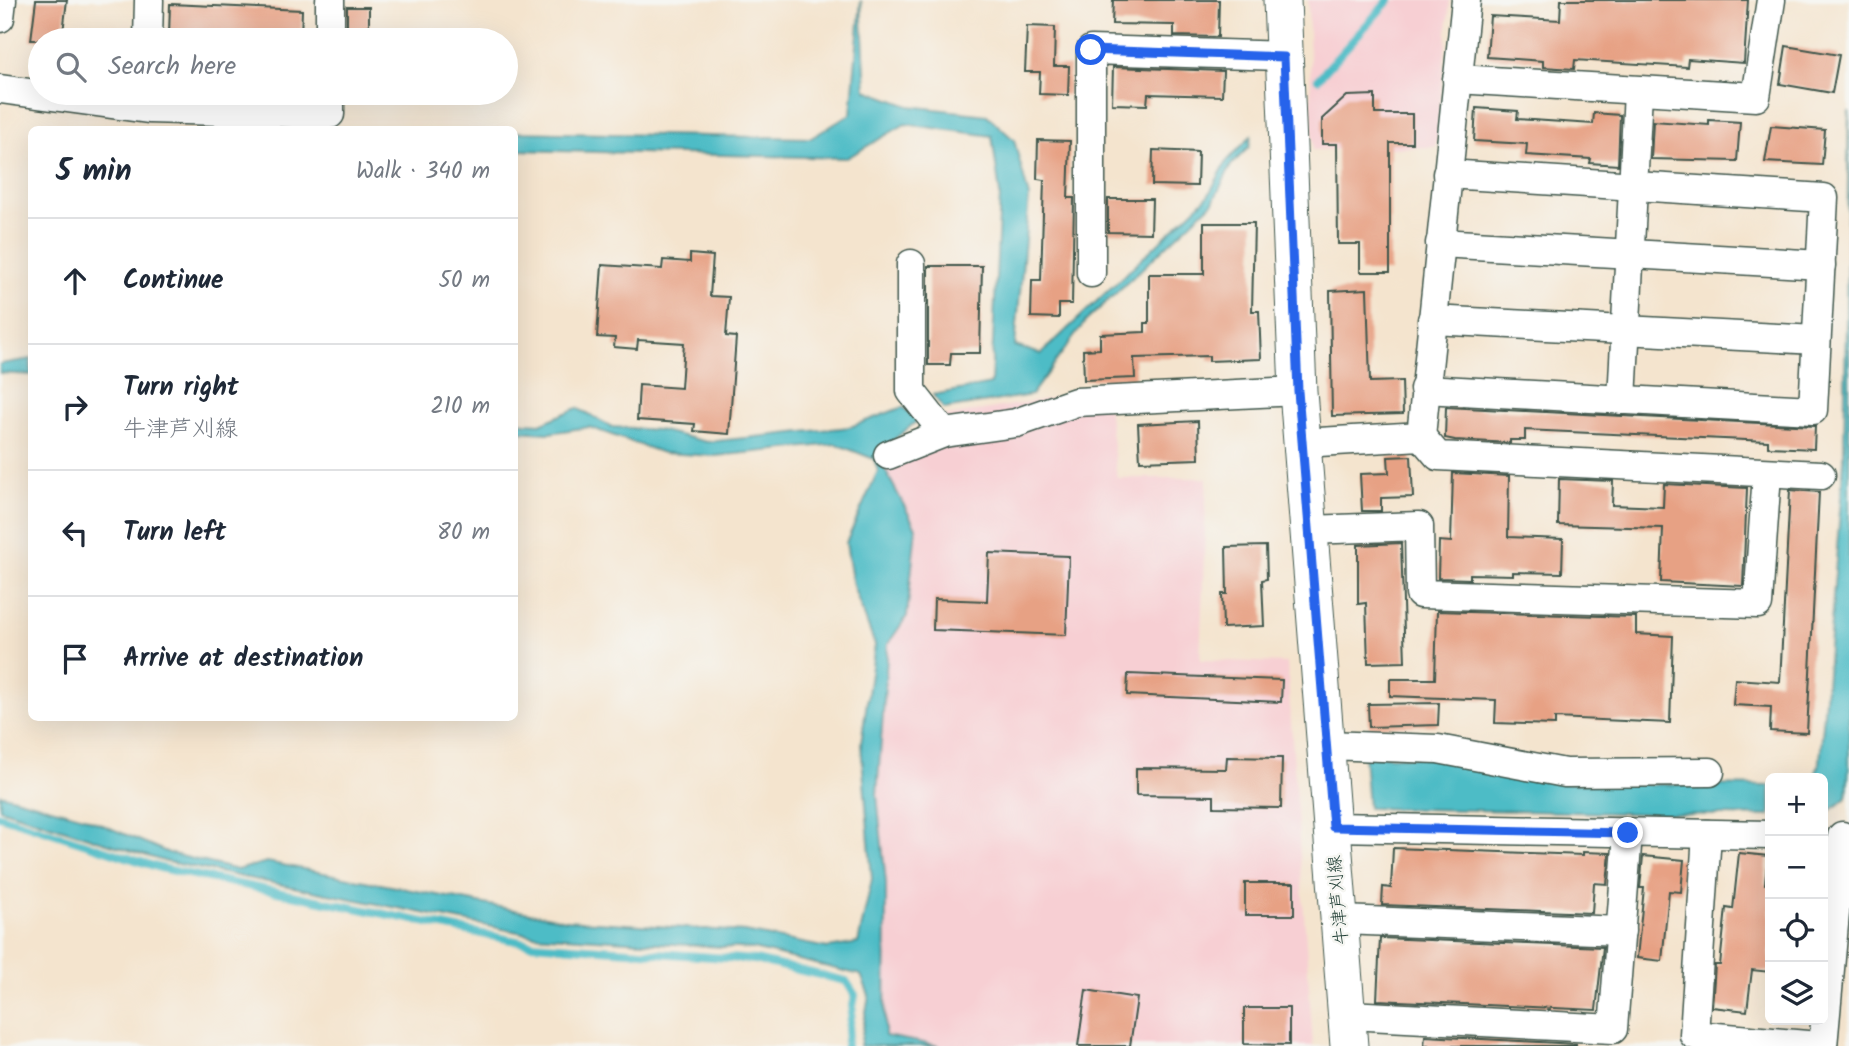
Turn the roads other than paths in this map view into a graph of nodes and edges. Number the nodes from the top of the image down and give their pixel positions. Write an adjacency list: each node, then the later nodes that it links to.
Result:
1 (2, 0): 7 (street)
2 (149, 0): 8 (street)
3 (330, 0): 9 (street)
4 (1282, 0): 10 (main road, 牛津芦刈線)
5 (1466, 0): 11 (street)
6 (1771, 0): 14 (street)
7 (0, 18)
8 (148, 28)
9 (330, 28)
10 (1284, 57): 23 (street); 28 (main road, 牛津芦刈線)
11 (1457, 79): 14 (street); 17 (street)
12 (0, 89): 13 (street)
13 (28, 91)
14 (1638, 92): 18 (street)
15 (204, 105): 16 (street)
16 (330, 105)
17 (1447, 174): 18 (street); 19 (street)
18 (1632, 186): 20 (street); 22 (street)
19 (1440, 243): 20 (street); 24 (street)
20 (1629, 254): 22 (street); 25 (street)
21 (911, 264): 30 (street)
22 (1821, 265): 26 (street)
23 (1091, 273)
24 (1432, 320): 25 (street); 27 (street)
25 (1625, 332): 26 (street); 29 (street)
26 (1816, 340): 29 (street)
27 (1424, 389): 29 (street); 31 (street)
28 (1298, 391): 30 (street); 32 (main road, 牛津芦刈線)
29 (1622, 400)
30 (944, 433): 33 (street)
31 (1421, 436): 32 (street); 34 (street)
32 (1302, 443): 36 (main road, 牛津芦刈線)
33 (888, 455)
34 (1767, 473): 35 (street); 36 (street)
35 (1821, 475)
36 (1309, 530): 37 (main road, 牛津芦刈線)
37 (1326, 745): 38 (street); 39 (main road, 牛津芦刈線)
38 (1710, 772)
39 (1333, 827): 40 (street); 44 (main road, 牛津芦刈線)
40 (1628, 833): 41 (street); 45 (street)
41 (1707, 834): 42 (street); 47 (street)
42 (1765, 835)
43 (1838, 836): 47 (street)
44 (1341, 920): 45 (street); 46 (main road, 牛津芦刈線)
45 (1621, 931): 46 (street)
46 (1349, 1030)
47 (1821, 1046)

